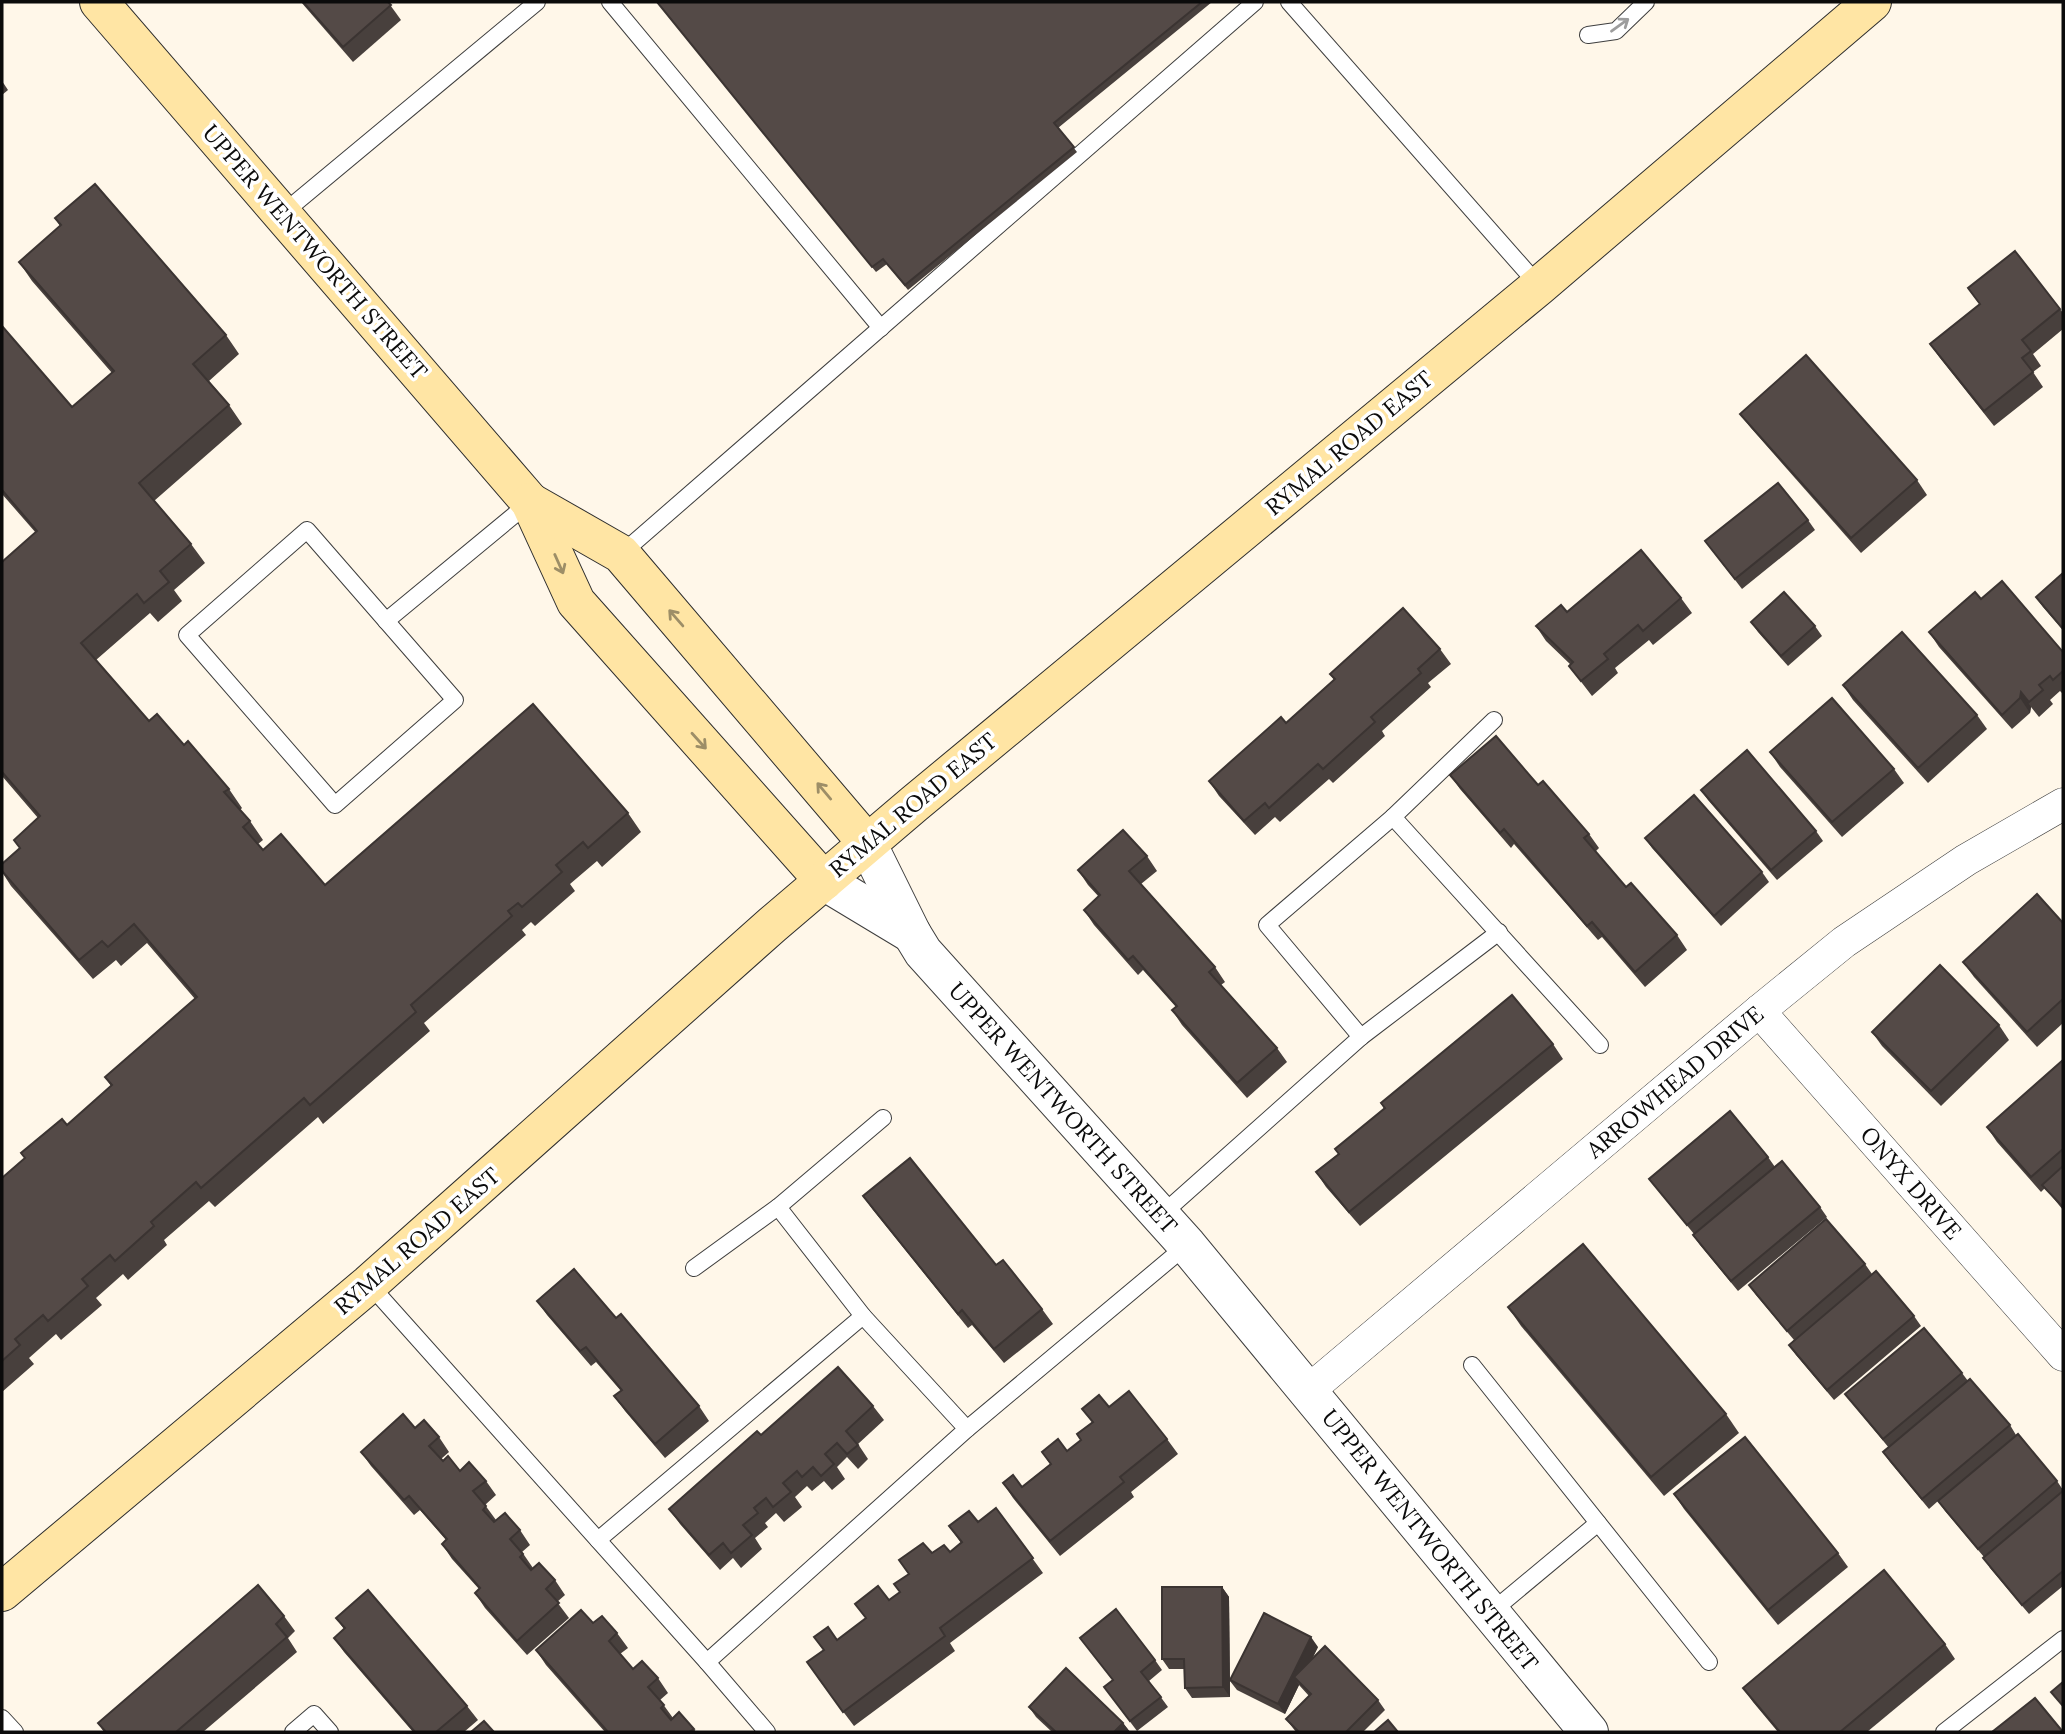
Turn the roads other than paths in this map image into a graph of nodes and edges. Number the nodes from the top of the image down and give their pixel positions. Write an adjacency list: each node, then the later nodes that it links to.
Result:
1 (99, 2): 9 (main road, UPPER WENTWORTH STREET)
2 (537, 2): 9 (lane)
3 (610, 2): 11 (lane)
4 (1255, 2): 11 (lane)
5 (1289, 2): 10 (lane)
6 (1646, 2): 8 (lane, one-way to 6)
7 (1872, 2): 10 (main road, RYMAL ROAD EAST)
8 (1588, 35)
9 (282, 214): 12 (main road, UPPER WENTWORTH STREET)
10 (1539, 286): 18 (main road, RYMAL ROAD EAST)
11 (881, 328): 13 (lane)
12 (530, 502): 13 (main road, UPPER WENTWORTH STREET); 14 (lane); 19 (main road, UPPER WENTWORTH STREET, one-way to 19)
13 (621, 554): 18 (main road, UPPER WENTWORTH STREET, one-way to 13)
14 (386, 621): 14 (lane)
15 (1494, 720): 17 (lane)
16 (2063, 804): 22 (street, ARROWHEAD DRIVE)
17 (1393, 817): 20 (lane); 23 (lane)
18 (867, 843): 19 (main road, RYMAL ROAD EAST); 21 (street, UPPER WENTWORTH STREET)
19 (824, 881): 21 (street, RYMAL ROAD EAST); 30 (main road, RYMAL ROAD EAST)
20 (1499, 932): 23 (lane); 24 (lane)
21 (912, 934): 27 (street, UPPER WENTWORTH STREET)
22 (1759, 1011): 32 (street, ONYX DRIVE); 34 (street, ARROWHEAD DRIVE)
23 (1361, 1037): 27 (lane)
24 (1600, 1045)
25 (883, 1118): 26 (lane)
26 (778, 1207): 29 (lane); 31 (lane)
27 (1160, 1216): 28 (street, UPPER WENTWORTH STREET)
28 (1187, 1245): 34 (street, UPPER WENTWORTH STREET); 35 (lane)
29 (694, 1268)
30 (369, 1284): 37 (lane); 38 (main road, RYMAL ROAD EAST)
31 (863, 1315): 35 (lane); 37 (lane)
32 (2063, 1355)
33 (1472, 1365): 36 (lane)
34 (1308, 1391): 39 (street, UPPER WENTWORTH STREET)
35 (968, 1429): 41 (lane)
36 (1598, 1523): 39 (lane); 42 (lane)
37 (598, 1540): 41 (lane)
38 (2, 1592)
39 (1490, 1613): 44 (street, UPPER WENTWORTH STREET)
40 (2063, 1639): 49 (lane)
41 (707, 1662): 48 (lane)
42 (1709, 1662)
43 (2, 1718): 45 (lane)
44 (1582, 1730)
45 (15, 1732)
46 (293, 1732): 47 (lane)
47 (330, 1732)
48 (767, 1732)
49 (1944, 1732)

